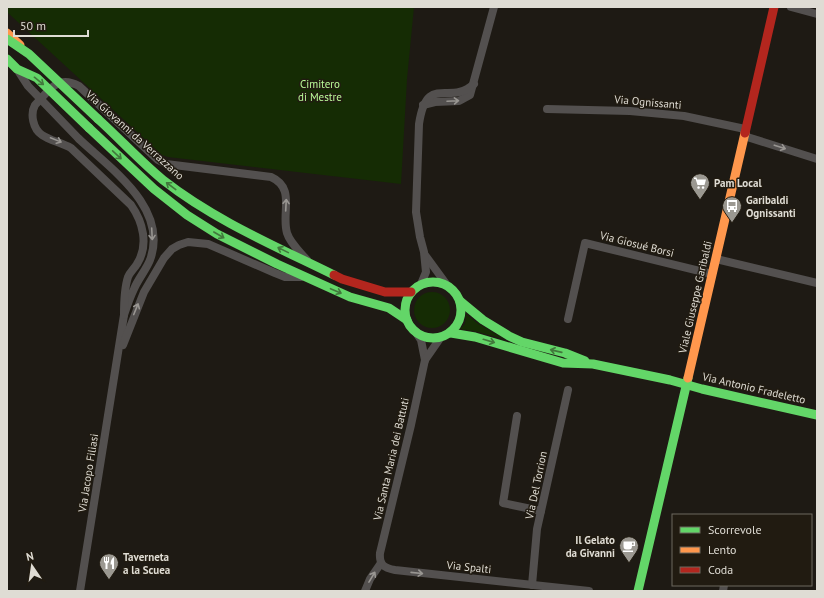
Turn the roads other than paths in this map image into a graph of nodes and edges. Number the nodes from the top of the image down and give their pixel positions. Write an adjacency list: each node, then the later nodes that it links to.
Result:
1 (494, 7): 13 (street)
2 (774, 7): 11 (main road, Viale Giuseppe Garibaldi)
3 (791, 7): 4 (street)
4 (817, 14)
5 (7, 32): 7 (main road, bridge)
6 (7, 39): 7 (main road, Via Giovanni da Verrazzano, bridge)
7 (29, 54): 15 (main road, Via Giovanni da Verrazzano, one-way to 7, bridge)
8 (7, 59): 9 (main road, bridge)
9 (17, 69): 17 (main road, one-way to 17, bridge); 23 (street, one-way to 23, bridge)
10 (547, 109): 11 (street, Via Ognissanti)
11 (744, 132): 12 (street, Via Ognissanti, one-way to 12); 14 (main road, Viale Giuseppe Garibaldi)
12 (817, 159)
13 (424, 252): 19 (street); 20 (street)
14 (716, 259): 16 (main road, Viale Giuseppe Garibaldi); 18 (street)
15 (310, 264): 21 (main road, Via Giovanni da Verrazzano); 23 (street, one-way to 23)
16 (712, 274): 24 (street, Via Giosué Borsi); 32 (main road, Viale Giuseppe Garibaldi)
17 (304, 277): 25 (main road, one-way to 25); 29 (street, one-way to 17)
18 (817, 283)
19 (421, 284): 20 (main road); 21 (main road)
20 (447, 285): 22 (main road)
21 (412, 292): 25 (main road)
22 (460, 300): 26 (main road); 31 (main road, one-way to 22)
23 (124, 315): 29 (street)
24 (568, 319)
25 (406, 320): 27 (main road)
26 (451, 333): 28 (main road); 31 (main road, one-way to 31)
27 (418, 334): 28 (main road); 30 (street, Via Santa Maria dei Battuti)
28 (441, 337): 30 (street, Via Santa Maria dei Battuti)
29 (117, 359): 39 (street, Via Jacopo Filiasi)
30 (425, 360): 37 (street, Via Santa Maria dei Battuti)
31 (593, 364): 32 (main road)
32 (686, 384): 34 (main road, Via Antonio Fradeletto); 42 (main road, Viale Giuseppe Garibaldi)
33 (568, 390): 36 (street, Via Del Torrion)
34 (817, 415)
35 (517, 416): 36 (street)
36 (541, 511): 38 (street, Via Del Torrion)
37 (381, 563): 38 (street, Via Spalti, one-way to 38); 40 (street, one-way to 37)
38 (532, 585): 41 (street, Via Spalti)
39 (80, 591)
40 (365, 591)
41 (589, 591)
42 (638, 591)

